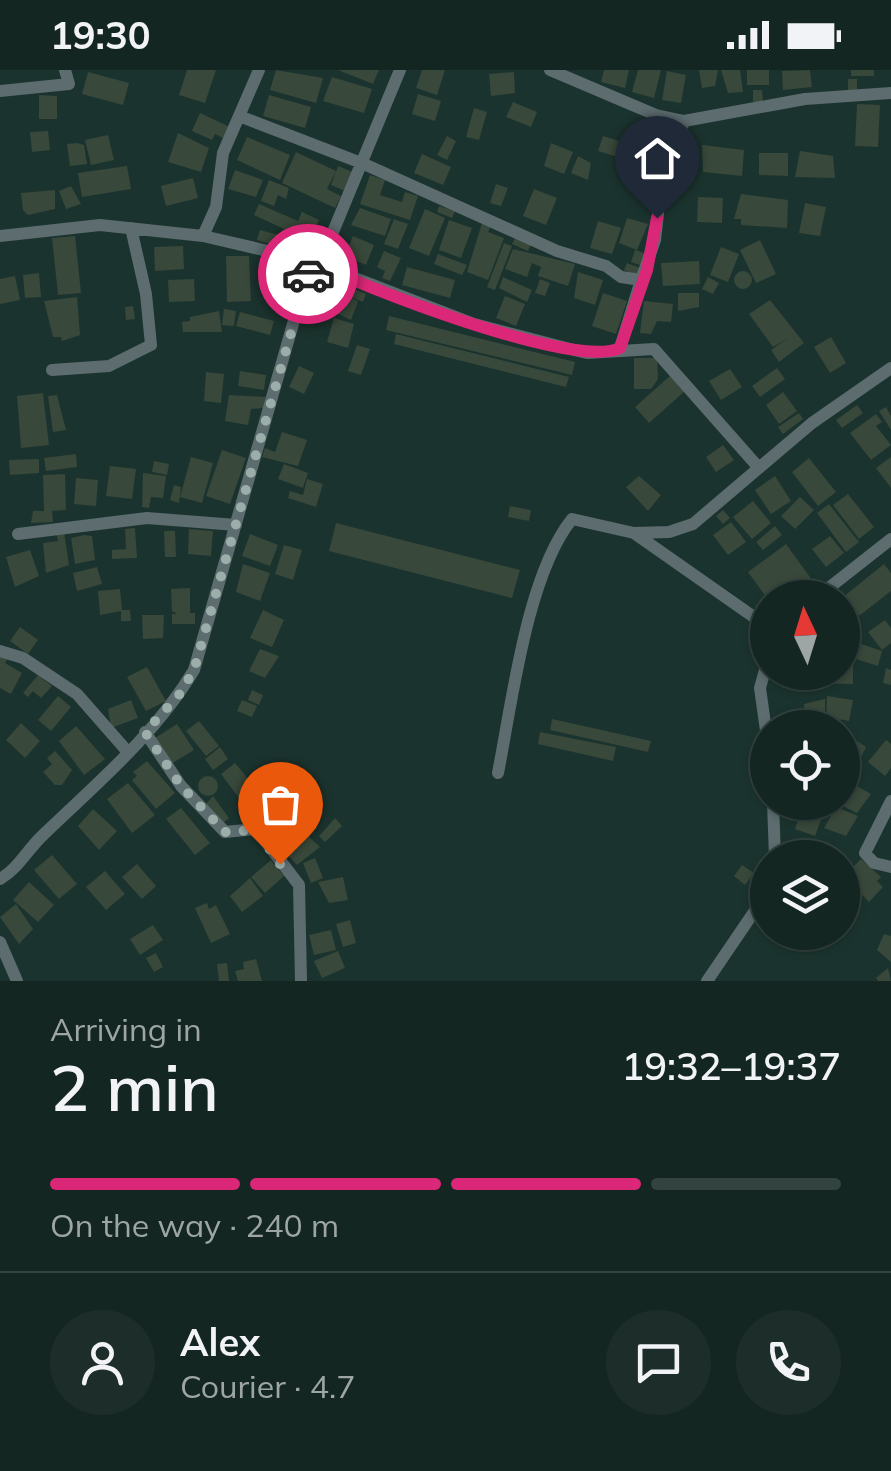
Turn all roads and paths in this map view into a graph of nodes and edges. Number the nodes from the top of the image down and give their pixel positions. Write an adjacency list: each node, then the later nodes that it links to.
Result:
1 (64, 70): 5 (street)
2 (259, 70): 7 (street)
3 (400, 70): 9 (street)
4 (550, 70): 8 (street)
5 (0, 91)
6 (891, 93): 8 (street)
7 (240, 116): 9 (street); 12 (street)
8 (684, 122): 14 (street)
9 (364, 164): 13 (street); 14 (street)
10 (131, 228): 11 (street); 12 (street); 17 (street)
11 (0, 236)
12 (203, 236): 13 (street)
13 (317, 258): 15 (street); 19 (street)
14 (640, 280): 15 (street)
15 (620, 348): 18 (street)
16 (891, 368): 18 (street)
17 (52, 370)
18 (759, 468): 20 (street)
19 (236, 525): 21 (street); 26 (street)
20 (634, 533): 24 (street); 28 (street)
21 (18, 534)
22 (891, 539): 23 (street)
23 (839, 580)
24 (750, 614)
25 (0, 652): 27 (street)
26 (145, 732): 27 (street); 35 (street)
27 (127, 751): 31 (street)
28 (498, 774)
29 (891, 801): 30 (street)
30 (891, 867)
31 (0, 879)
32 (750, 918): 36 (street)
33 (0, 942): 34 (street)
34 (17, 981)
35 (301, 981)
36 (707, 981)

